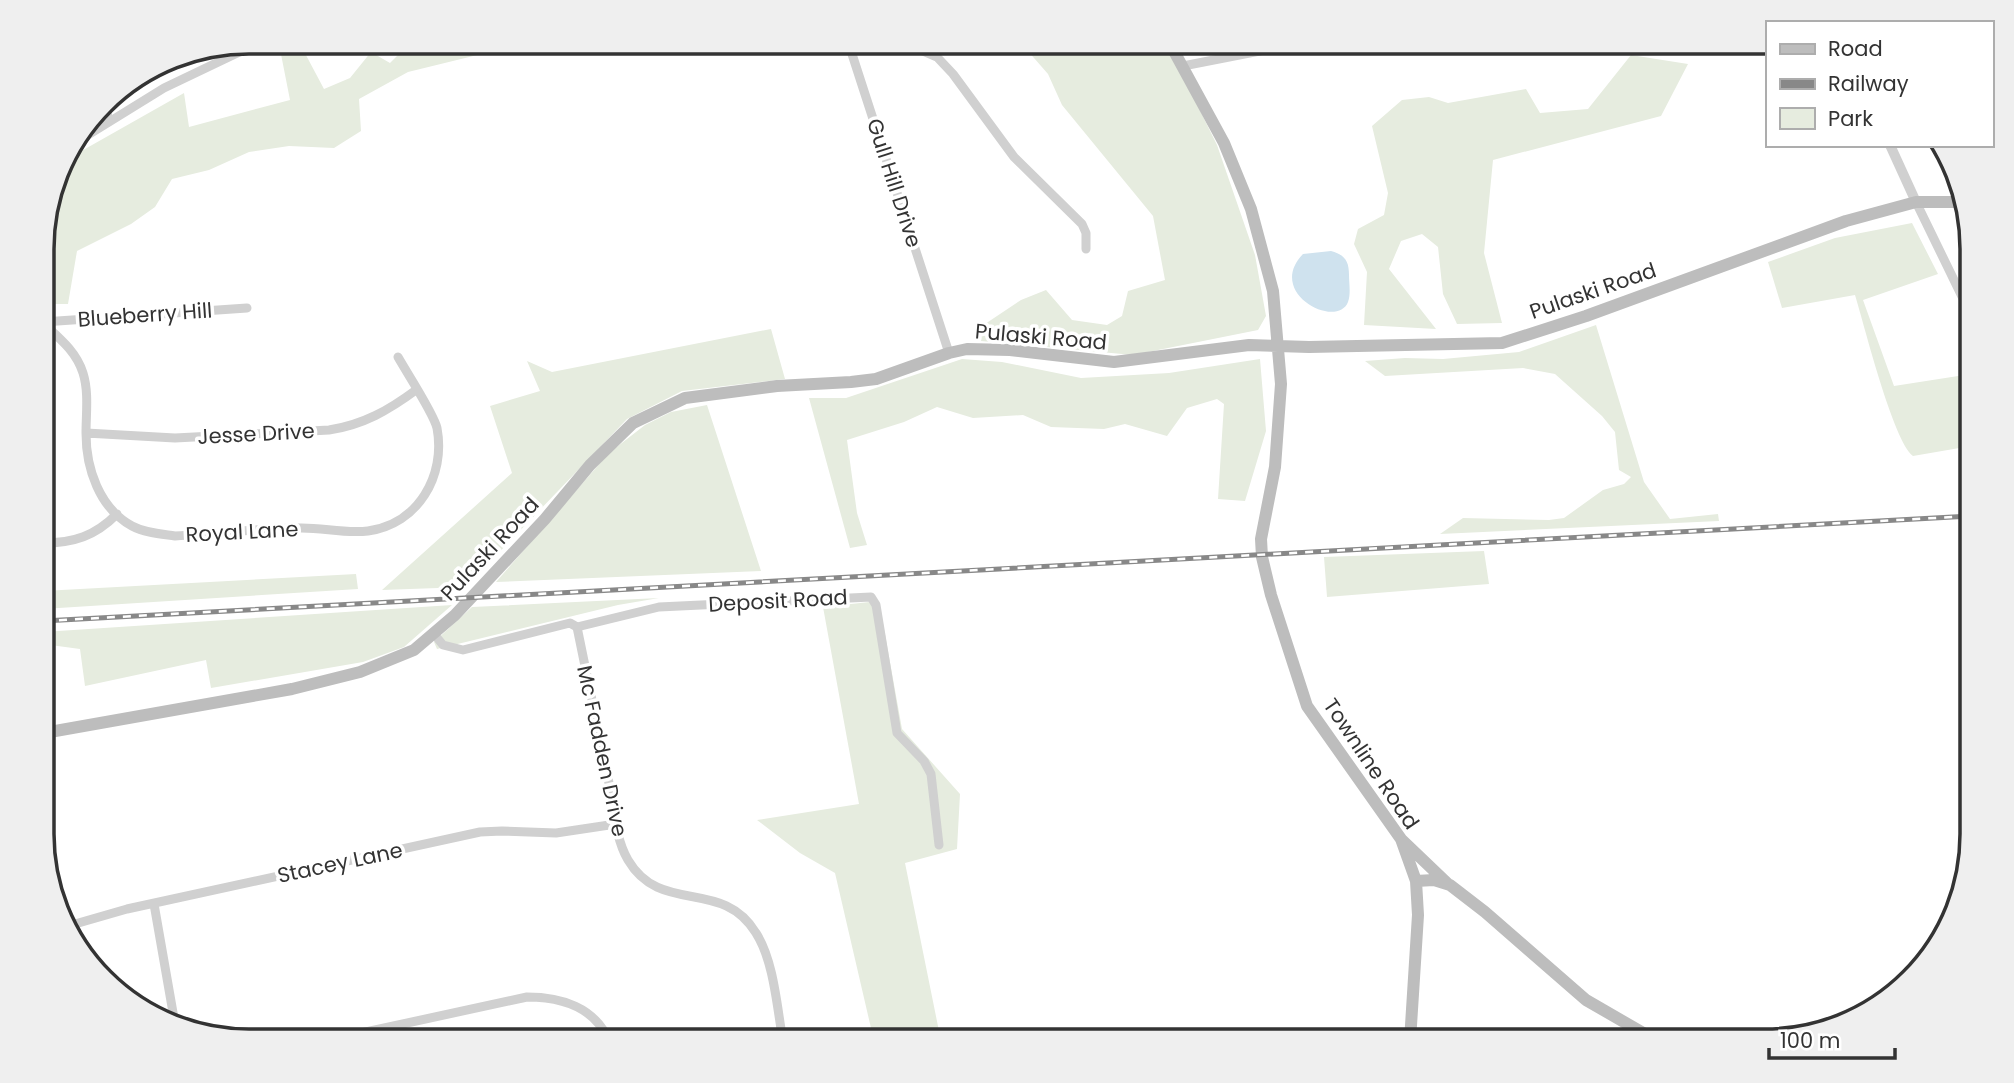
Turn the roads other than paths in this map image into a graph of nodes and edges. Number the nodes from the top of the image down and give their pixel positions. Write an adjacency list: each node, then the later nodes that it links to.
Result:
1 (852, 54): 19 (street, Gull Hill Drive)
2 (930, 54): 13 (street, Gull Hill Drive)
3 (1176, 54): 6 (main road, Townline Road)
4 (1244, 54): 6 (street)
5 (232, 55): 8 (street)
6 (1183, 66): 18 (main road, Townline Road)
7 (108, 115): 8 (street)
8 (109, 122): 9 (street)
9 (96, 130)
10 (1891, 147): 11 (street)
11 (1916, 202): 12 (main road, Pulaski Road); 14 (street); 18 (main road, Pulaski Road)
12 (1953, 202)
13 (1086, 249)
14 (1960, 294)
15 (247, 308): 16 (street, Blueberry Hill)
16 (55, 322)
17 (55, 334): 22 (street, Royal Lane)
18 (1278, 346): 19 (main road, Pulaski Road); 29 (main road, Townline Road)
19 (949, 353): 26 (main road, Pulaski Road)
20 (398, 358): 21 (street, Royal Lane)
21 (416, 390): 22 (street, Jesse Drive); 23 (street, Royal Lane)
22 (86, 433): 23 (street, Royal Lane)
23 (117, 514): 24 (street)
24 (54, 543)
25 (577, 627): 26 (street, Deposit Road); 28 (street, Mc Fadden Drive); 30 (street, Deposit Road)
26 (434, 635): 27 (main road, Pulaski Road)
27 (54, 731)
28 (616, 824): 33 (street, Stacey Lane); 40 (street, Mc Fadden Drive)
29 (1401, 839): 31 (main road, Townline Road); 32 (main road)
30 (939, 845)
31 (1416, 881): 32 (main road); 36 (main road, Townline Road)
32 (1450, 885): 37 (main road)
33 (154, 904): 34 (street, Stacey Lane); 35 (street)
34 (76, 923)
35 (173, 1013)
36 (1411, 1028)
37 (1635, 1028)
38 (380, 1029): 39 (street)
39 (602, 1029)
40 (780, 1029)

